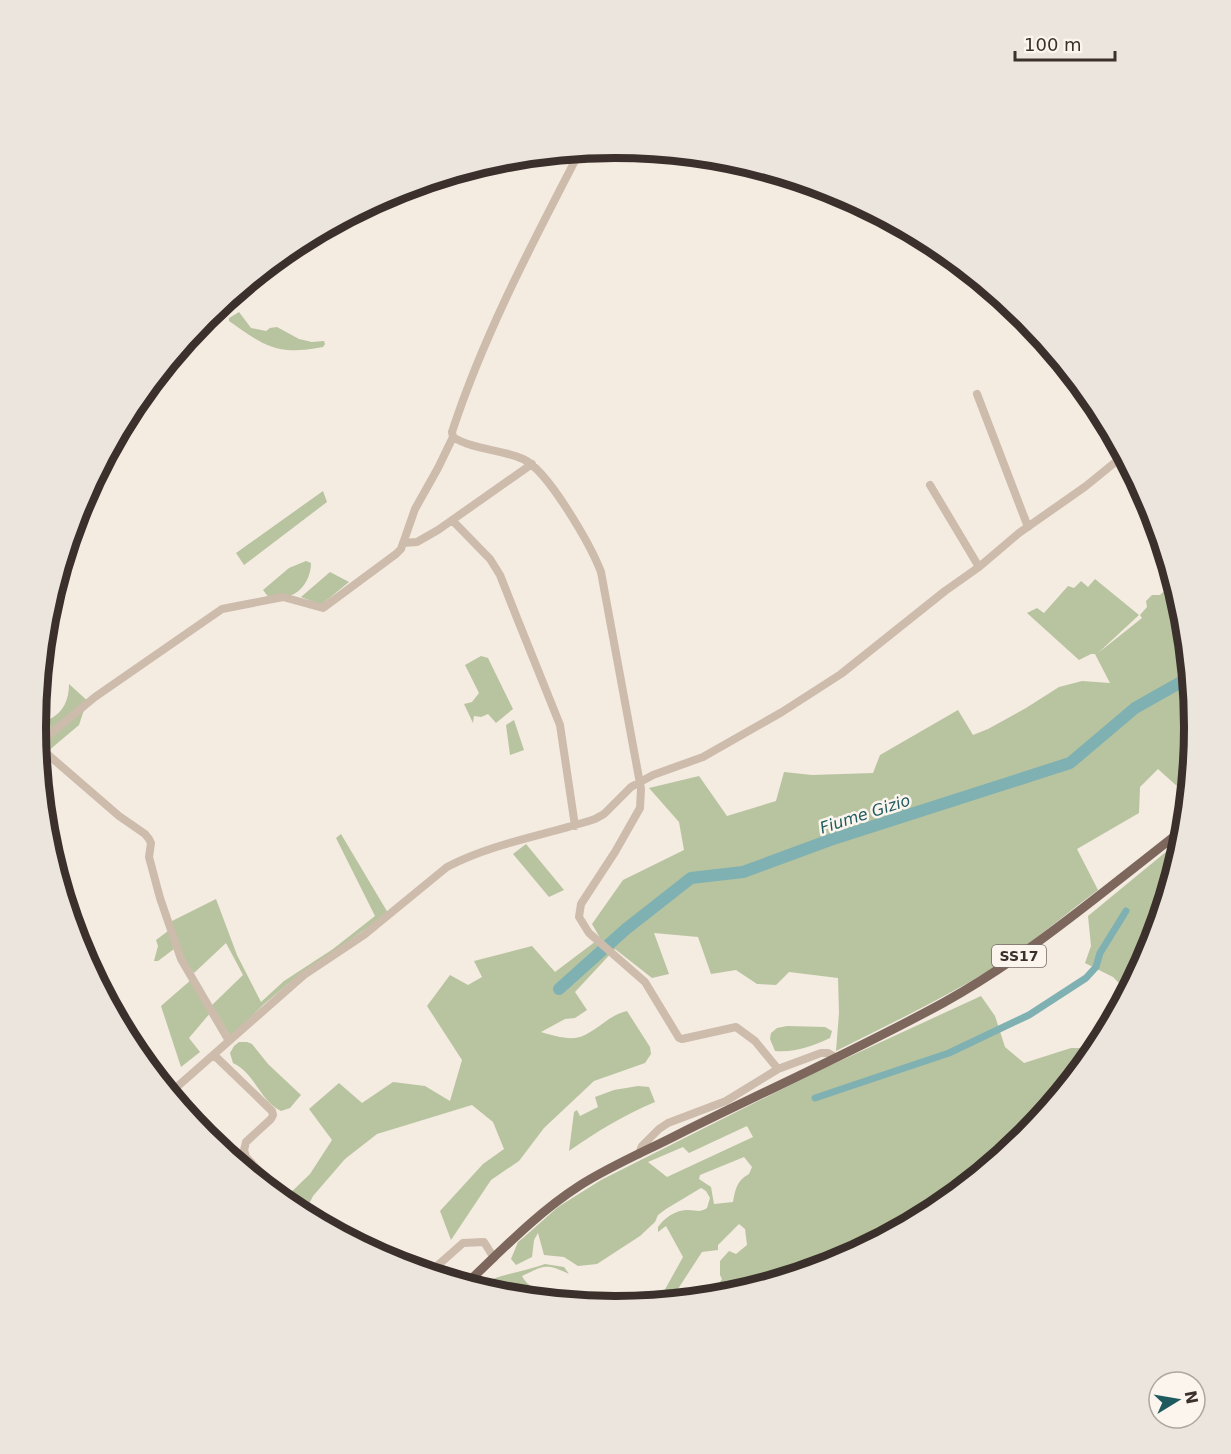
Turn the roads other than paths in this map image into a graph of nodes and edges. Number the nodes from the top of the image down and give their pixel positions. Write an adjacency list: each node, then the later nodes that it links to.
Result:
1 (576, 159): 3 (street)
2 (977, 394): 8 (street)
3 (453, 437): 5 (street); 9 (street)
4 (1118, 460): 8 (street)
5 (532, 464): 7 (street); 13 (street)
6 (930, 485): 10 (street)
7 (452, 520): 9 (street); 14 (street)
8 (1028, 527): 10 (street)
9 (403, 543): 11 (street)
10 (979, 567): 13 (street)
11 (47, 738)
12 (47, 753): 16 (street)
13 (639, 783): 14 (street); 19 (street)
14 (575, 826): 16 (street)
15 (1174, 836): 18 (main road, SS17)
16 (230, 1041): 17 (street)
17 (214, 1055): 20 (street); 23 (street)
18 (835, 1057): 19 (street); 21 (main road, SS17)
19 (778, 1069): 21 (street)
20 (176, 1088)
21 (728, 1105): 22 (main road, SS17); 22 (street)
22 (639, 1154): 24 (main road, SS17)
23 (256, 1168)
24 (494, 1258): 25 (street); 26 (main road, SS17)
25 (436, 1267)
26 (472, 1278)

